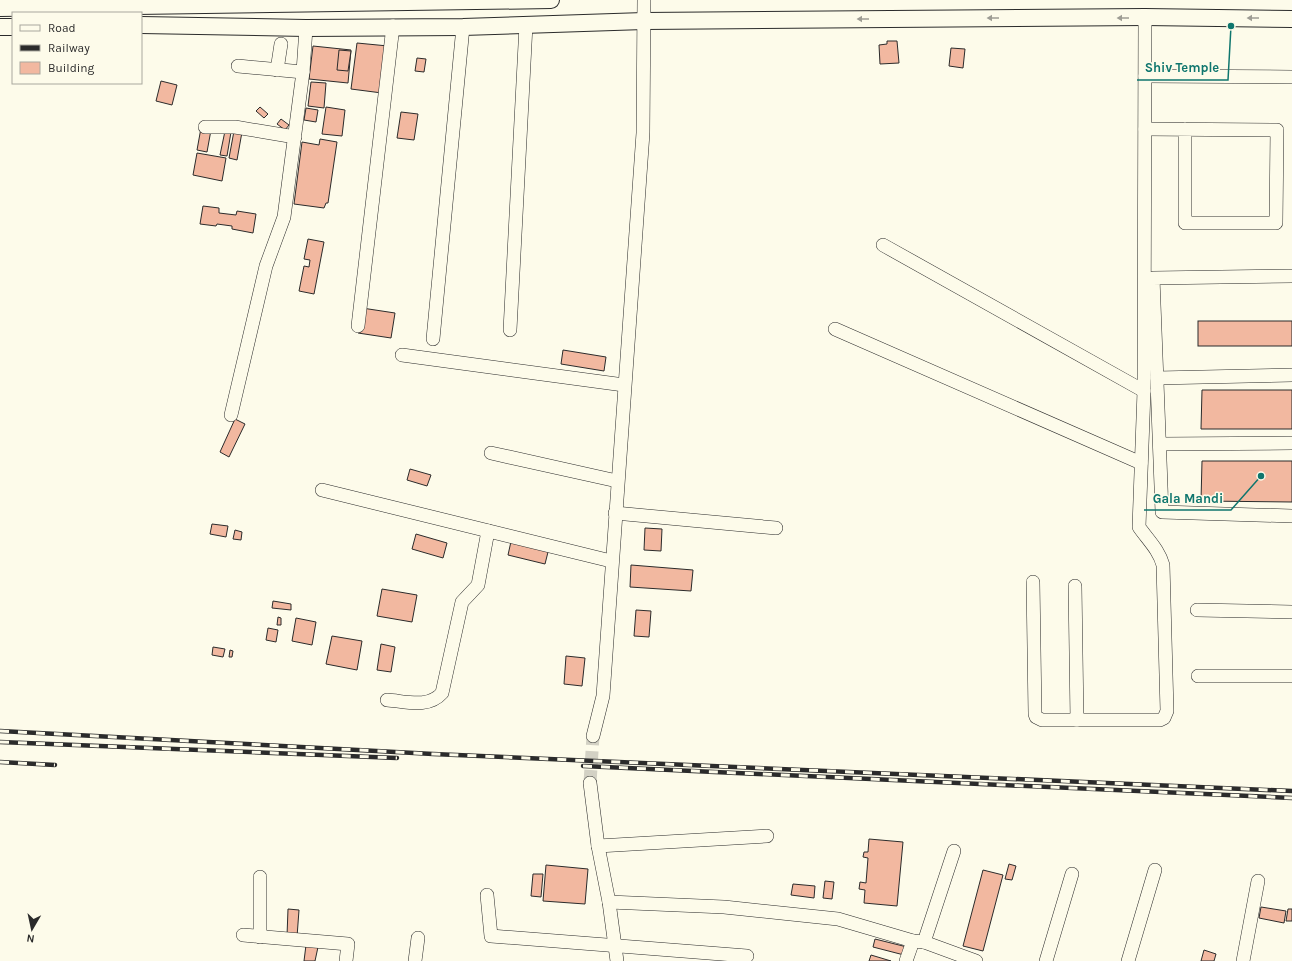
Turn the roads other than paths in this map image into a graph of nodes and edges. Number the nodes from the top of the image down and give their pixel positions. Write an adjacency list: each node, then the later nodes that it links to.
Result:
1 (551, 0): 3 (main road)
2 (644, 0): 8 (street)
3 (395, 1): 4 (main road)
4 (98, 3): 5 (main road)
5 (0, 8)
6 (1145, 17): 7 (main road, one-way to 6); 8 (main road, one-way to 8); 20 (street)
7 (1292, 18)
8 (644, 21): 9 (main road); 35 (street)
9 (526, 24): 14 (main road); 30 (street)
10 (142, 26): 15 (main road)
11 (394, 26): 14 (main road); 15 (main road); 28 (street)
12 (0, 27): 13 (main road)
13 (12, 27)
14 (463, 27): 31 (street)
15 (306, 28): 19 (street)
16 (281, 44): 18 (street)
17 (238, 66): 18 (street)
18 (277, 70): 19 (street)
19 (303, 72): 25 (street)
20 (1145, 76): 21 (street); 23 (street)
21 (1292, 77)
22 (205, 127): 25 (street)
23 (1145, 129): 24 (street); 36 (street)
24 (1184, 129): 24 (street)
25 (295, 137): 37 (street)
26 (883, 245): 36 (street)
27 (1292, 276): 34 (street)
28 (358, 326)
29 (835, 329): 41 (street)
30 (510, 330)
31 (433, 339)
32 (402, 355): 35 (street)
33 (1292, 374): 34 (street)
34 (1157, 378): 39 (street)
35 (624, 385): 42 (street)
36 (1144, 391): 41 (street)
37 (231, 415)
38 (1292, 443): 39 (street)
39 (1160, 444): 45 (street)
40 (491, 453): 42 (street)
41 (1141, 463): 56 (street)
42 (617, 481): 44 (street)
43 (322, 490): 47 (street)
44 (615, 513): 46 (street); 48 (street)
45 (1292, 516)
46 (776, 528)
47 (488, 531): 48 (street); 55 (street)
48 (611, 561): 57 (street)
49 (1033, 582): 56 (street)
50 (1075, 586): 56 (street)
51 (1197, 610): 52 (street)
52 (1292, 612)
53 (1198, 676): 54 (street)
54 (1292, 676)
55 (387, 700)
56 (1077, 720)
57 (593, 736)
58 (590, 784): 60 (street)
59 (767, 836): 60 (street)
60 (598, 846): 67 (street)
61 (954, 851): 71 (street)
62 (1155, 870): 80 (street)
63 (1072, 874): 79 (street)
64 (260, 877): 69 (street)
65 (1258, 881): 81 (street)
66 (488, 895): 72 (street)
67 (609, 902): 71 (street); 72 (street)
68 (243, 935): 69 (street)
69 (260, 937): 74 (street)
70 (418, 938): 75 (street)
71 (918, 941): 77 (street); 78 (street)
72 (614, 946): 73 (street); 76 (street)
73 (747, 956)
74 (346, 961)
75 (415, 961)
76 (617, 961)
77 (906, 961)
78 (976, 961)
79 (1046, 961)
80 (1128, 961)
81 (1243, 961)

